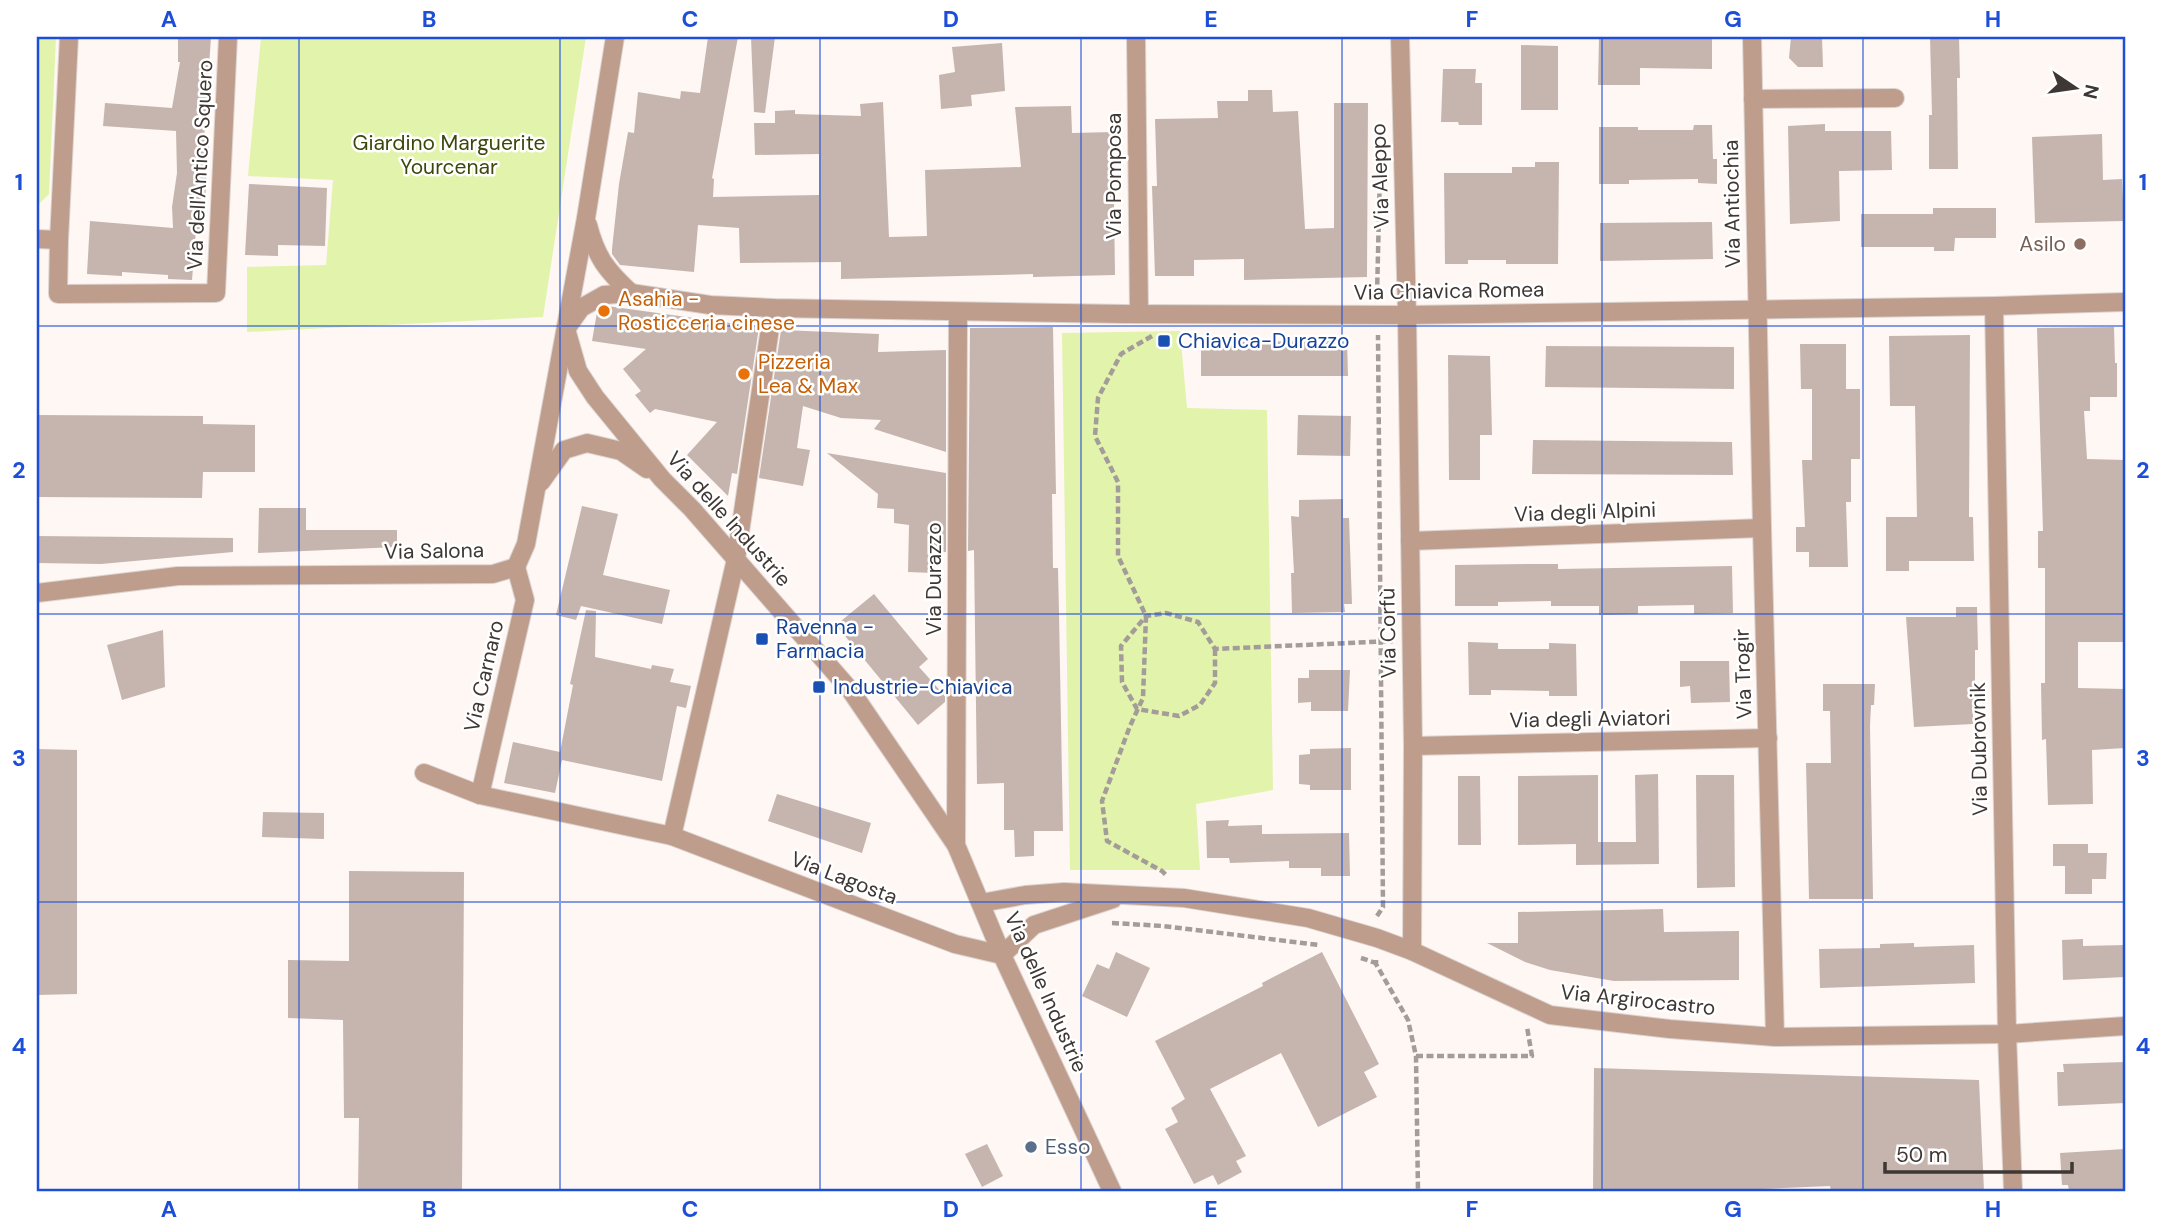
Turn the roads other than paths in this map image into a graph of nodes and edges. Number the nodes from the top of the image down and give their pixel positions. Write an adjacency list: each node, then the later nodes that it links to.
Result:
1 (69, 37): 11 (street, Via dell'Antico Squero)
2 (228, 37): 11 (street, Via dell'Antico Squero)
3 (615, 37): 9 (street)
4 (1136, 37): 19 (street, Via Pomposa)
5 (1399, 37): 15 (street, Via Aleppo)
6 (1752, 37): 8 (street, Via Antiochia)
7 (1895, 98): 8 (street)
8 (1753, 99): 17 (street, Via Antiochia)
9 (586, 218): 12 (street); 20 (street)
10 (37, 239): 11 (street)
11 (59, 240)
12 (631, 293): 16 (street, Via Chiavica Romea); 20 (street)
13 (2125, 302): 14 (street, Via Chiavica Romea)
14 (1994, 306): 17 (street, Via Chiavica Romea); 39 (street, Via Dubrovnik)
15 (1407, 307): 17 (street, Via Chiavica Romea); 19 (street, Via Chiavica Romea); 24 (street, Via Corfù)
16 (773, 309): 18 (street, Via Chiavica Romea); 25 (street)
17 (1756, 309): 23 (street, Via Trogir)
18 (958, 313): 19 (street, Via Chiavica Romea); 33 (street, Via Durazzo)
19 (1139, 314)
20 (566, 330): 21 (street, Via delle Industrie); 22 (street)
21 (662, 480): 22 (street); 25 (street, Via delle Industrie)
22 (537, 488): 26 (street)
23 (1762, 528): 24 (street, Via degli Alpini); 28 (street, Via Trogir)
24 (1410, 541): 29 (street, Via Corfù)
25 (736, 559): 32 (street); 33 (street, Via delle Industrie)
26 (516, 567): 27 (street, Via Salona); 31 (street, Via Carnaro)
27 (37, 593)
28 (1768, 738): 29 (street, Via degli Aviatori); 40 (street, Via Trogir)
29 (1413, 746): 36 (street, Via Corfù)
30 (424, 773): 31 (street, Via Lagosta)
31 (480, 795): 32 (street, Via Lagosta)
32 (672, 836): 37 (street, Via Lagosta)
33 (956, 845): 35 (street, Via delle Industrie)
34 (1123, 896): 35 (street, Via Argirocastro); 36 (street, Via Argirocastro); 37 (street, Via Argirocastro)
35 (981, 904): 37 (street, Via delle Industrie)
36 (1412, 951): 40 (street, Via Argirocastro)
37 (1002, 955): 41 (street, Via delle Industrie)
38 (2125, 1026): 39 (street, Via Argirocastro)
39 (2007, 1034): 40 (street, Via Argirocastro); 42 (street, Via Dubrovnik)
40 (1775, 1037)
41 (1112, 1191)
42 (2012, 1191)

